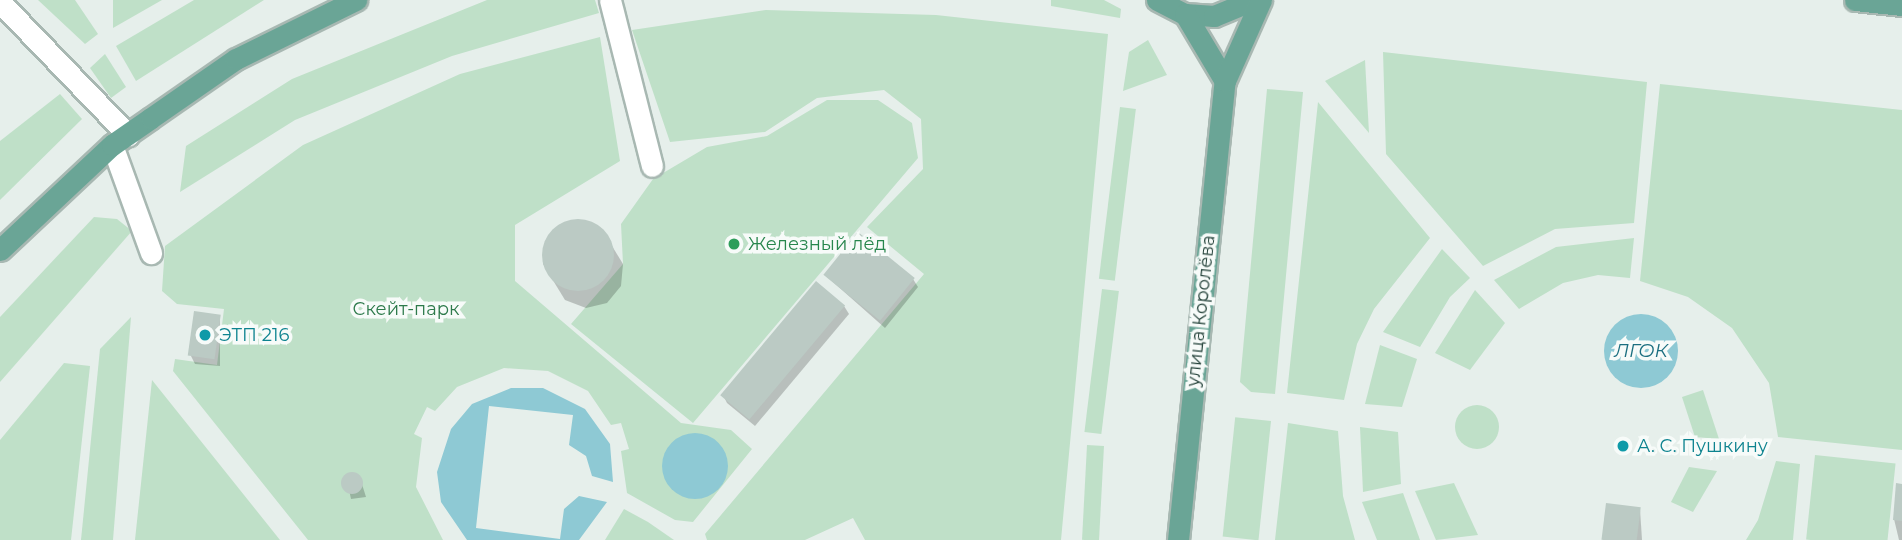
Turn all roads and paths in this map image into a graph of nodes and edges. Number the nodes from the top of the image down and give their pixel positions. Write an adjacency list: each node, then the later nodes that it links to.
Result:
1 (610, 0): 12 (lane)
2 (1157, 0): 9 (main road)
3 (1253, 0): 9 (main road)
4 (1261, 0): 10 (main road, улица Королёва)
5 (1855, 0): 8 (main road)
6 (0, 2): 11 (lane)
7 (344, 2): 11 (main road)
8 (1902, 5)
9 (1185, 14): 10 (main road)
10 (1225, 81): 15 (main road, улица Королёва)
11 (120, 140): 13 (main road); 14 (lane)
12 (652, 166)
13 (0, 250)
14 (151, 253)
15 (1178, 540)

